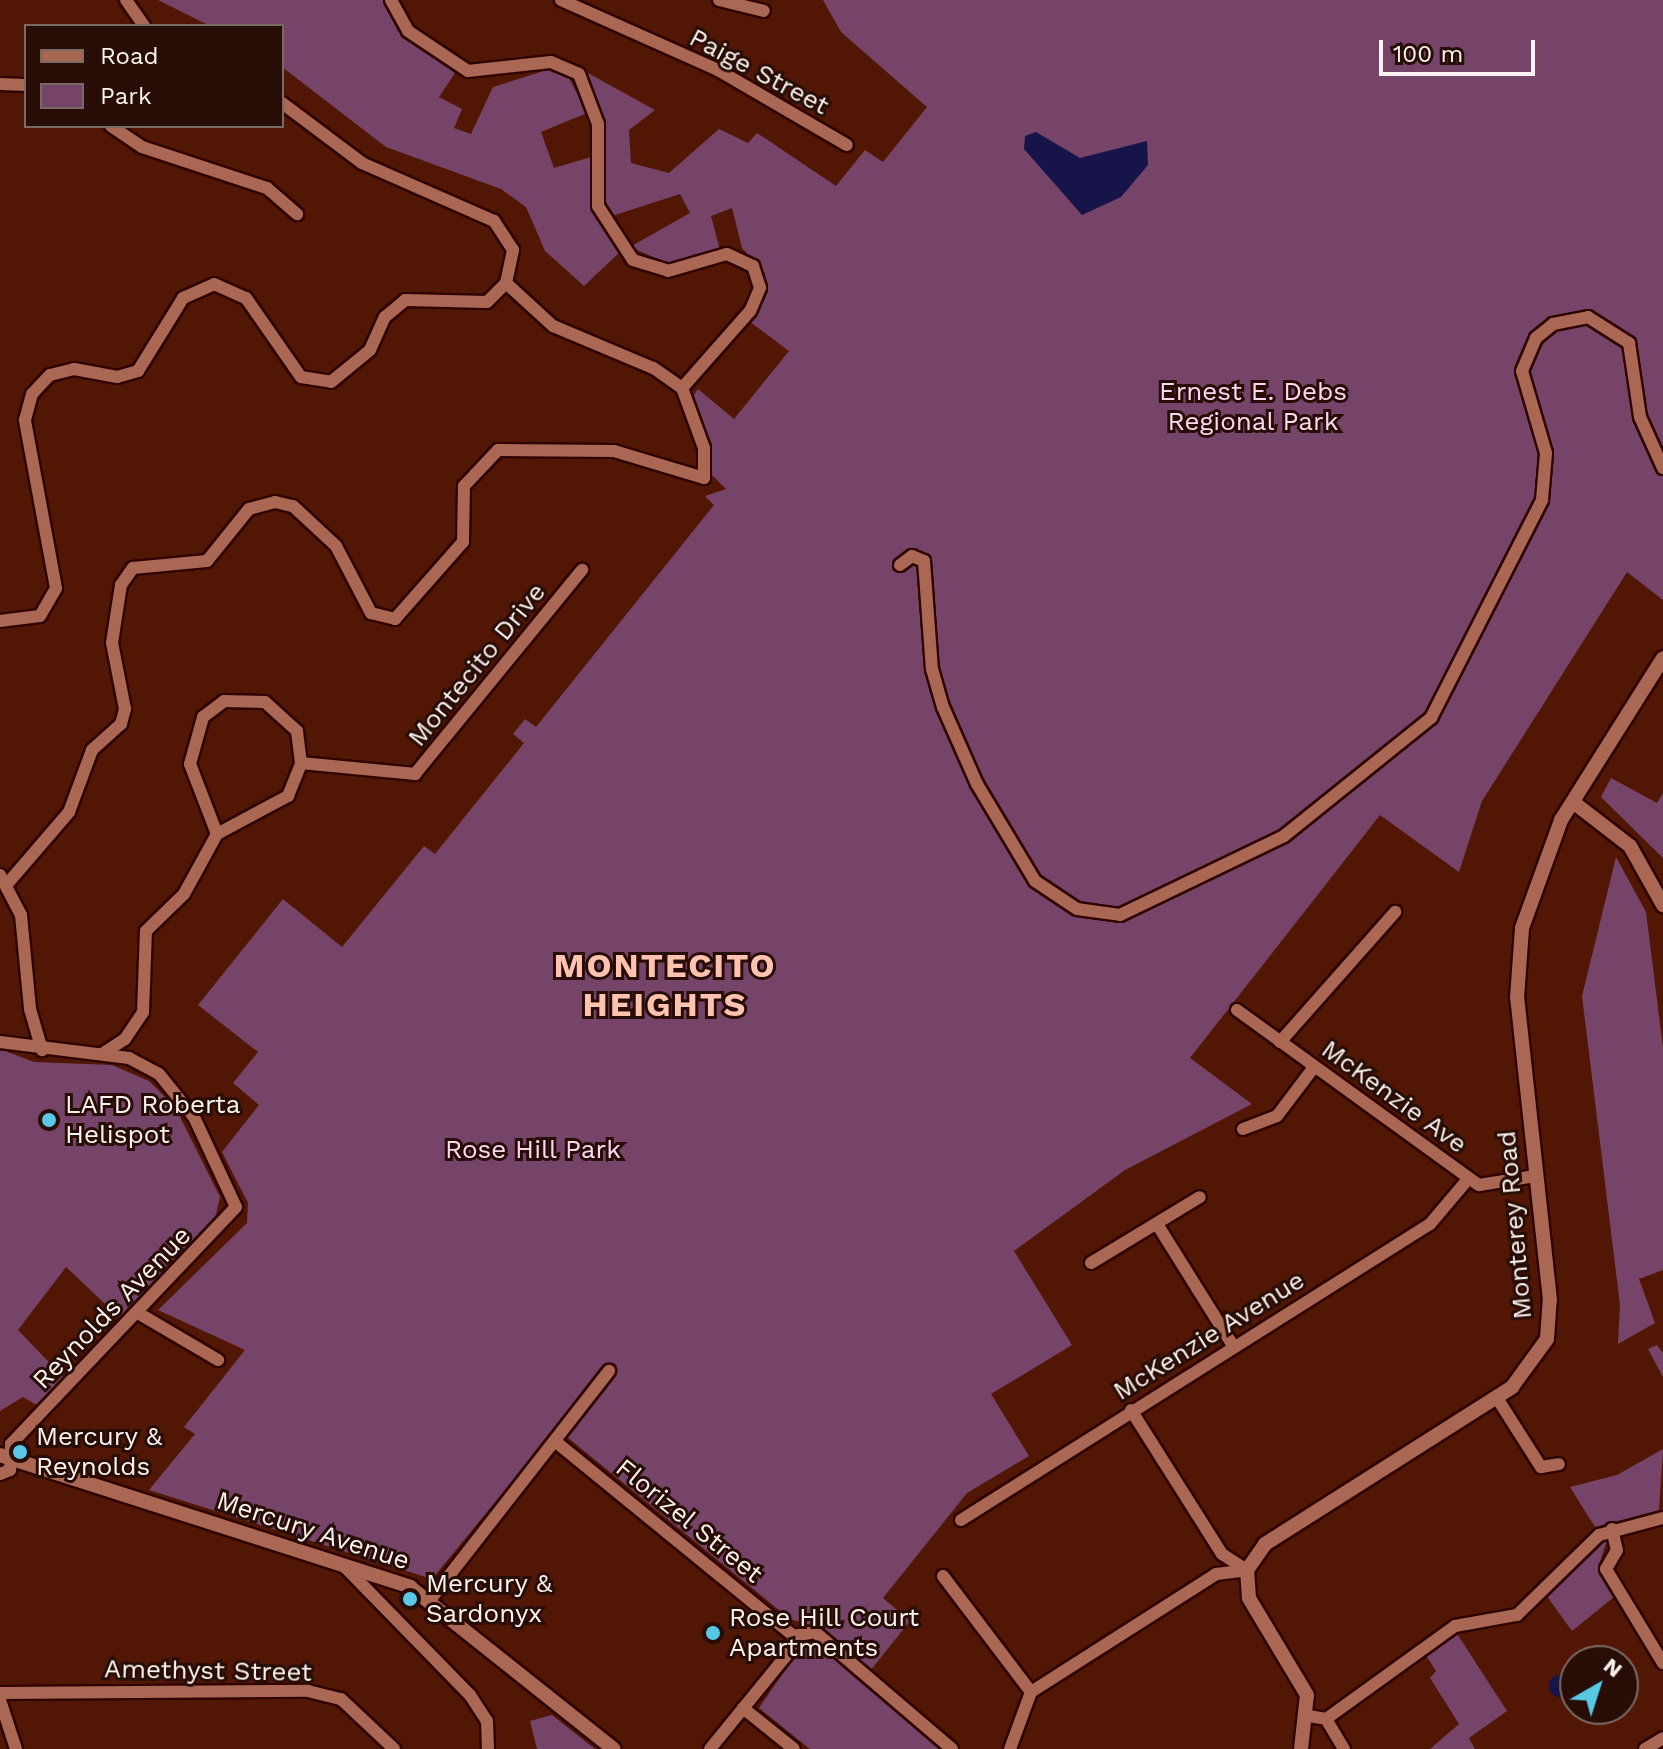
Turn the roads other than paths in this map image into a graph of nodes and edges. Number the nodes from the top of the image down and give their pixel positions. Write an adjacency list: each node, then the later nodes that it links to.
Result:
1 (126, 0): 6 (street)
2 (391, 0): 14 (street)
3 (561, 0): 11 (street, Paige Street)
4 (719, 0): 5 (street)
5 (764, 11)
6 (143, 24)
7 (0, 84): 8 (street)
8 (24, 85)
9 (284, 104): 13 (street)
10 (114, 128): 12 (street)
11 (847, 145)
12 (297, 214)
13 (506, 283): 14 (street); 20 (street)
14 (682, 388): 25 (street)
15 (1640, 417): 16 (street); 17 (street); 18 (street)
16 (1663, 459)
17 (1663, 468)
18 (900, 565)
19 (582, 570): 22 (street, Montecito Drive)
20 (0, 621)
21 (1663, 658): 23 (street, Monterey Road)
22 (301, 763): 24 (street); 24 (street)
23 (1573, 802): 26 (street); 35 (street, Monterey Road)
24 (217, 834): 32 (street)
25 (4, 879): 31 (street)
26 (1663, 905)
27 (1395, 912): 30 (street)
28 (1237, 1010): 30 (street, McKenzie Ave)
29 (0, 1042): 31 (street)
30 (1280, 1042): 33 (street, McKenzie Ave)
31 (42, 1050): 32 (street)
32 (102, 1054): 40 (street, Reynolds Avenue)
33 (1314, 1067): 34 (street); 36 (street, McKenzie Ave)
34 (1243, 1129)
35 (1535, 1176): 36 (street, McKenzie Ave); 44 (street, Monterey Road)
36 (1469, 1178): 41 (street, McKenzie Avenue)
37 (1200, 1197): 38 (street)
38 (1157, 1224): 39 (street); 41 (street)
39 (1091, 1263)
40 (138, 1313): 42 (street); 47 (street, Reynolds Avenue)
41 (1234, 1347): 45 (street, McKenzie Avenue)
42 (218, 1360)
43 (609, 1371): 46 (street)
44 (1497, 1398): 48 (street); 54 (street, Monterey Road)
45 (1131, 1410): 51 (street, McKenzie Avenue); 54 (street)
46 (556, 1442): 56 (street); 57 (street, Florizel Street)
47 (4, 1457): 49 (street, Reynolds Avenue); 53 (street, Mercury Avenue)
48 (1559, 1464)
49 (0, 1474)
50 (1663, 1518): 52 (street)
51 (961, 1520)
52 (1612, 1529): 58 (street); 64 (street)
53 (343, 1565): 56 (street, Mercury Avenue); 68 (street)
54 (1247, 1570): 59 (street); 63 (street)
55 (943, 1576): 59 (street)
56 (430, 1600): 69 (street, Mercury Avenue)
57 (794, 1636): 62 (street); 72 (street)
58 (1663, 1663)
59 (1031, 1692): 73 (street)
60 (0, 1693): 67 (street, Amethyst Street)
61 (0, 1700): 66 (street)
62 (743, 1708): 70 (street); 71 (street)
63 (1309, 1716): 64 (street); 74 (street)
64 (1326, 1719): 75 (street)
65 (1663, 1738): 76 (street)
66 (16, 1749)
67 (394, 1749)
68 (488, 1749)
69 (614, 1749)
70 (710, 1749)
71 (794, 1749)
72 (952, 1749)
73 (1010, 1749)
74 (1301, 1749)
75 (1344, 1749)
76 (1645, 1749)

